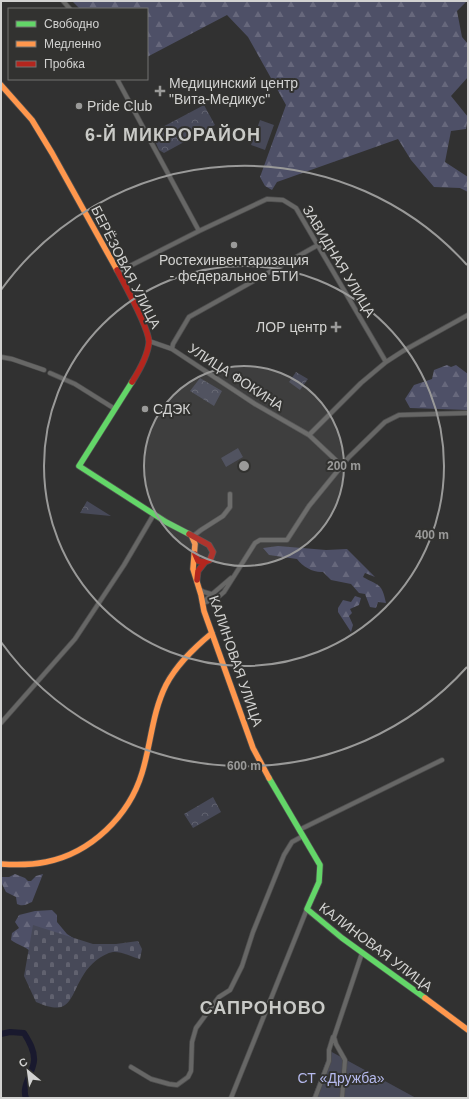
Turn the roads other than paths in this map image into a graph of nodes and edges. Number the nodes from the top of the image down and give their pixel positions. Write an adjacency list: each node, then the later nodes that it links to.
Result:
1 (118, 80): 3 (street)
2 (1, 85): 5 (street, БЕРЁЗОВАЯ УЛИЦА)
3 (199, 231): 4 (street, ЗАВИДНАЯ УЛИЦА); 5 (street, ЗАВИДНАЯ УЛИЦА)
4 (318, 245): 8 (street); 10 (street, ЗАВИДНАЯ УЛИЦА)
5 (118, 272): 7 (street, БЕРЁЗОВАЯ УЛИЦА)
6 (468, 315): 10 (street)
7 (149, 341): 8 (street, УЛИЦА ФОКИНА); 13 (street, БЕРЁЗОВАЯ УЛИЦА)
8 (172, 349): 15 (street, УЛИЦА ФОКИНА)
9 (1, 357): 11 (street)
10 (386, 362): 15 (street)
11 (44, 370)
12 (50, 373): 13 (street)
13 (114, 409): 18 (street, БЕРЁЗОВАЯ УЛИЦА)
14 (468, 413): 16 (street)
15 (309, 435): 16 (street, УЛИЦА ФОКИНА)
16 (342, 466): 23 (street)
17 (230, 494): 19 (street)
18 (154, 514): 19 (street); 29 (street)
19 (192, 537): 20 (street); 21 (street, КАЛИНОВАЯ УЛИЦА)
20 (206, 544): 21 (street); 22 (street)
21 (195, 553): 22 (street); 24 (street, КАЛИНОВАЯ УЛИЦА)
22 (206, 562): 24 (street)
23 (233, 577): 26 (street); 27 (street)
24 (197, 582): 25 (street, КАЛИНОВАЯ УЛИЦА)
25 (199, 589): 26 (street); 27 (street, КАЛИНОВАЯ УЛИЦА)
26 (211, 594): 27 (street)
27 (202, 603): 28 (street, КАЛИНОВАЯ УЛИЦА)
28 (212, 633): 31 (street, КАЛИНОВАЯ УЛИЦА); 33 (street)
29 (1, 724)
30 (442, 760): 31 (street)
31 (299, 830): 32 (street, КАЛИНОВАЯ УЛИЦА)
32 (303, 836): 34 (street, КАЛИНОВАЯ УЛИЦА); 38 (street)
33 (1, 864)
34 (307, 909): 35 (street, КАЛИНОВАЯ УЛИЦА); 39 (street)
35 (362, 953): 36 (street, КАЛИНОВАЯ УЛИЦА); 37 (street)
36 (468, 1030)
37 (334, 1037): 40 (street); 41 (street)
38 (131, 1067)
39 (231, 1098)
40 (316, 1098)
41 (342, 1098)

